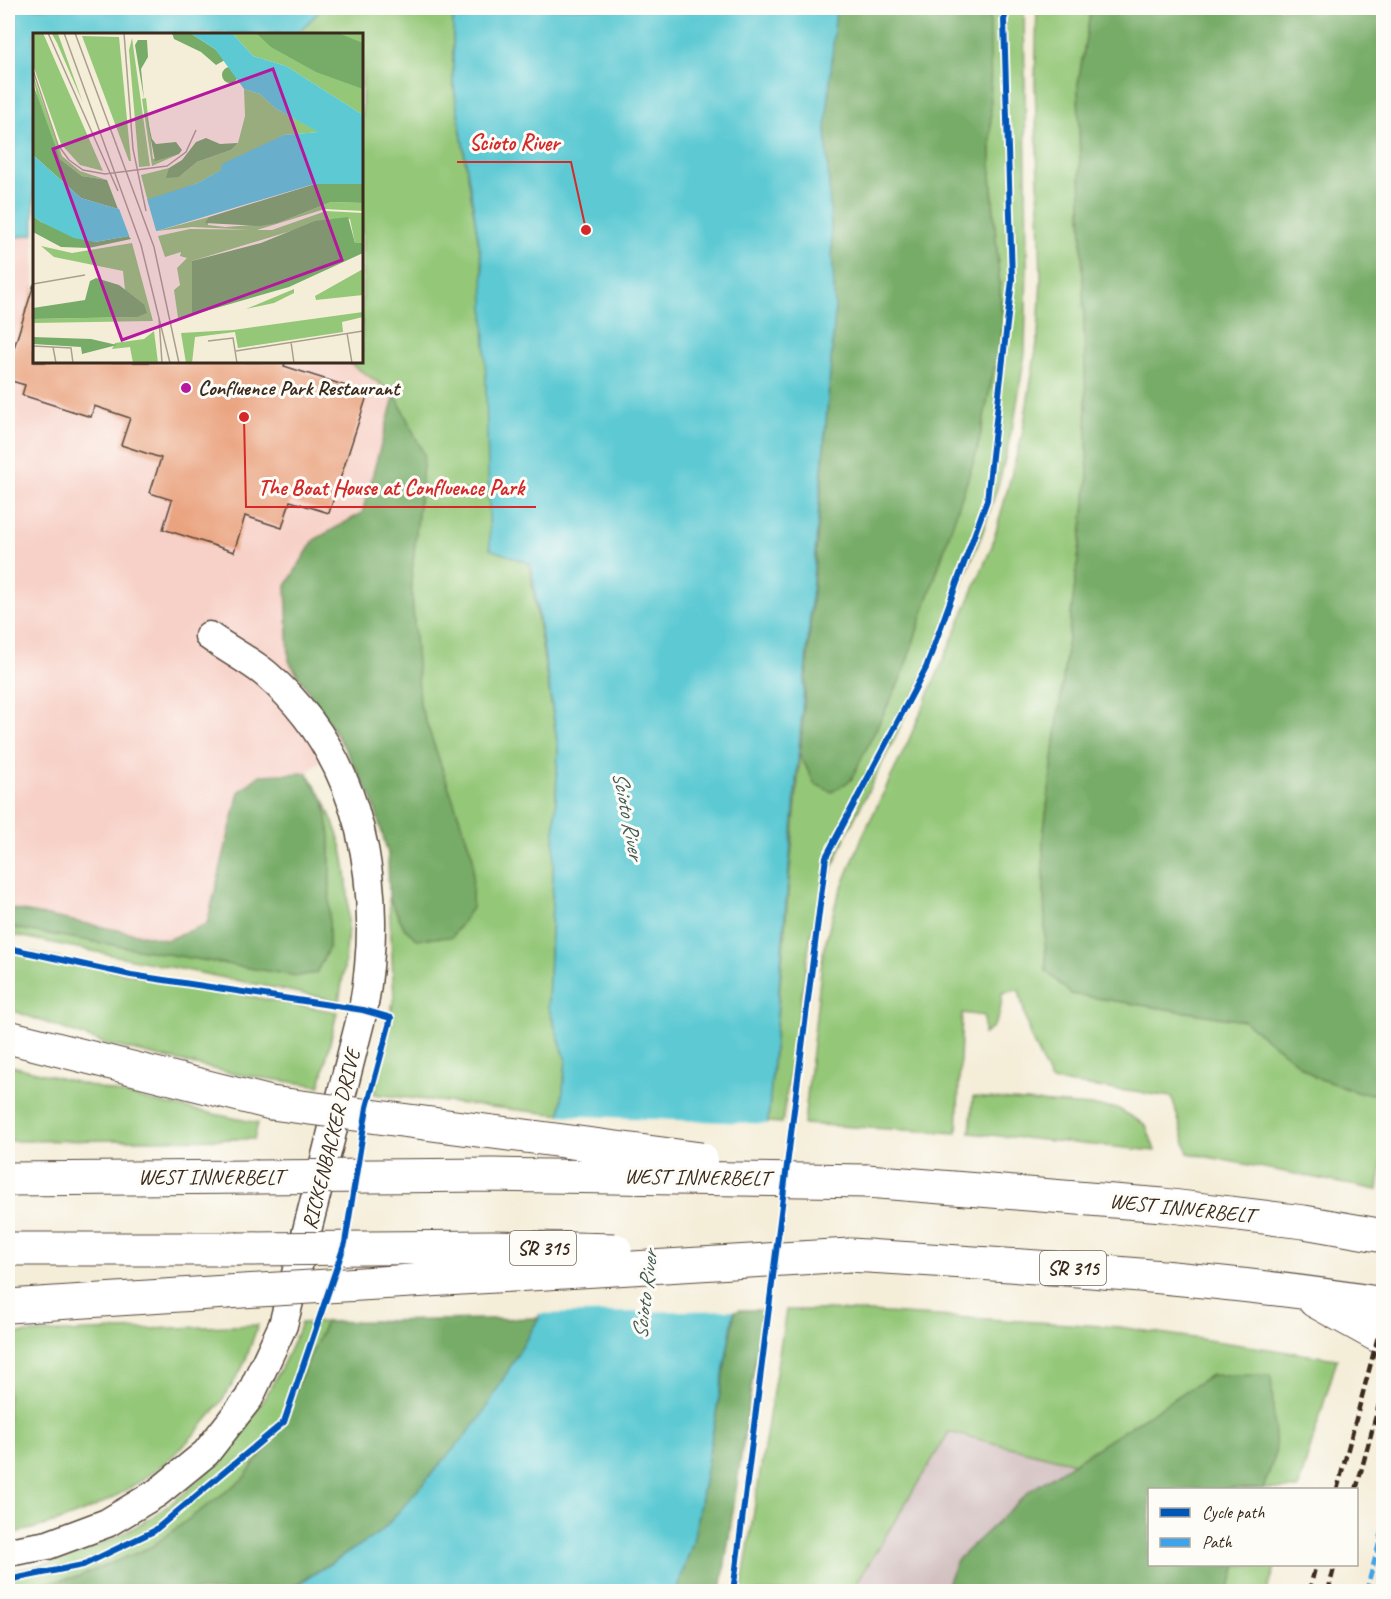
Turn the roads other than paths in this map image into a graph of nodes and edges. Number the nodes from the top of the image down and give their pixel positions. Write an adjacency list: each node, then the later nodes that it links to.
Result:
1 (209, 636): 12 (street, RICKENBACKER DRIVE)
2 (8, 1037): 4 (highway, bridge)
3 (8, 1179): 4 (highway, WEST INNERBELT, bridge)
4 (867, 1181): 5 (highway, WEST INNERBELT)
5 (1383, 1236)
6 (8, 1250): 7 (highway, SR 315, bridge)
7 (850, 1255): 8 (highway, SR 315); 10 (highway, bridge)
8 (1295, 1290): 9 (highway, SR 315); 11 (highway)
9 (1383, 1304)
10 (8, 1306)
11 (1383, 1339)
12 (8, 1552)

